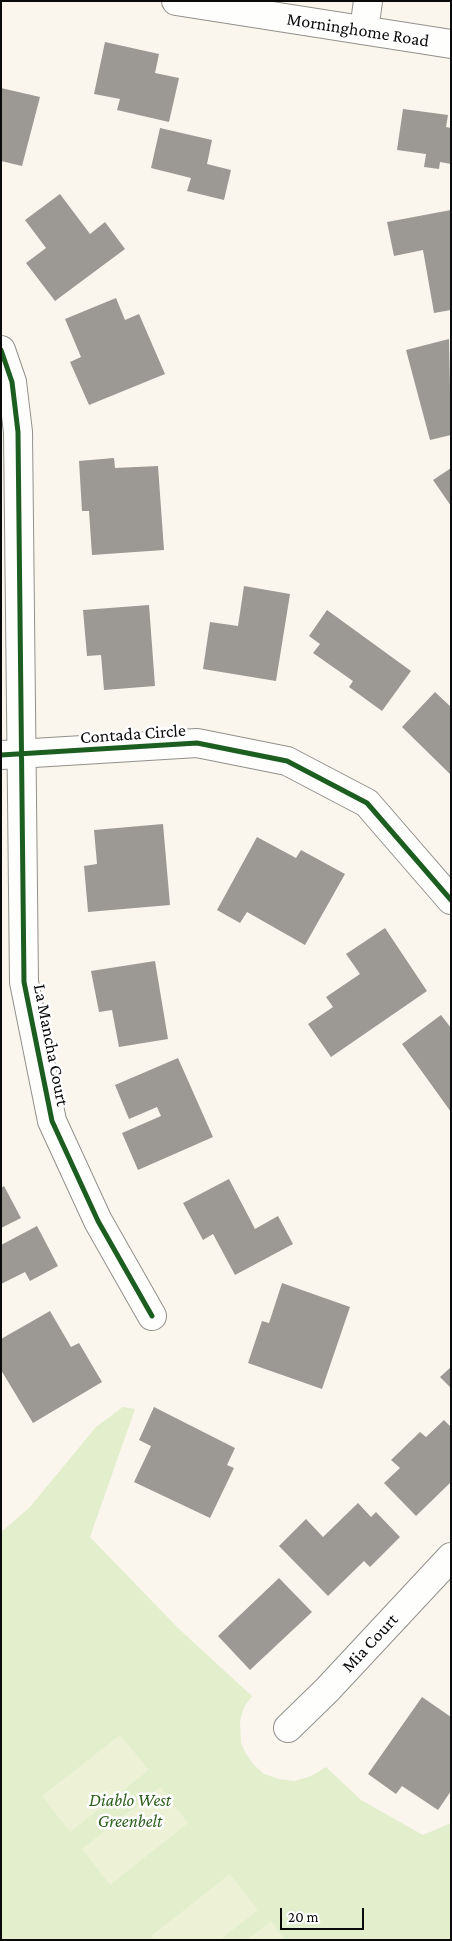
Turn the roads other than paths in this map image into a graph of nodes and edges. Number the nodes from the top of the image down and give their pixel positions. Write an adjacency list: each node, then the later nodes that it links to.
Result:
1 (176, 1): 3 (street, Morninghome Road)
2 (368, 1): 3 (street)
3 (364, 30): 4 (street, Morninghome Road)
4 (451, 44)
5 (1, 350): 6 (street, La Mancha Court)
6 (12, 755): 7 (street, Contada Circle); 8 (street, La Mancha Court)
7 (451, 900)
8 (152, 1316)
9 (451, 1557): 10 (street, Mia Court)
10 (288, 1728)

